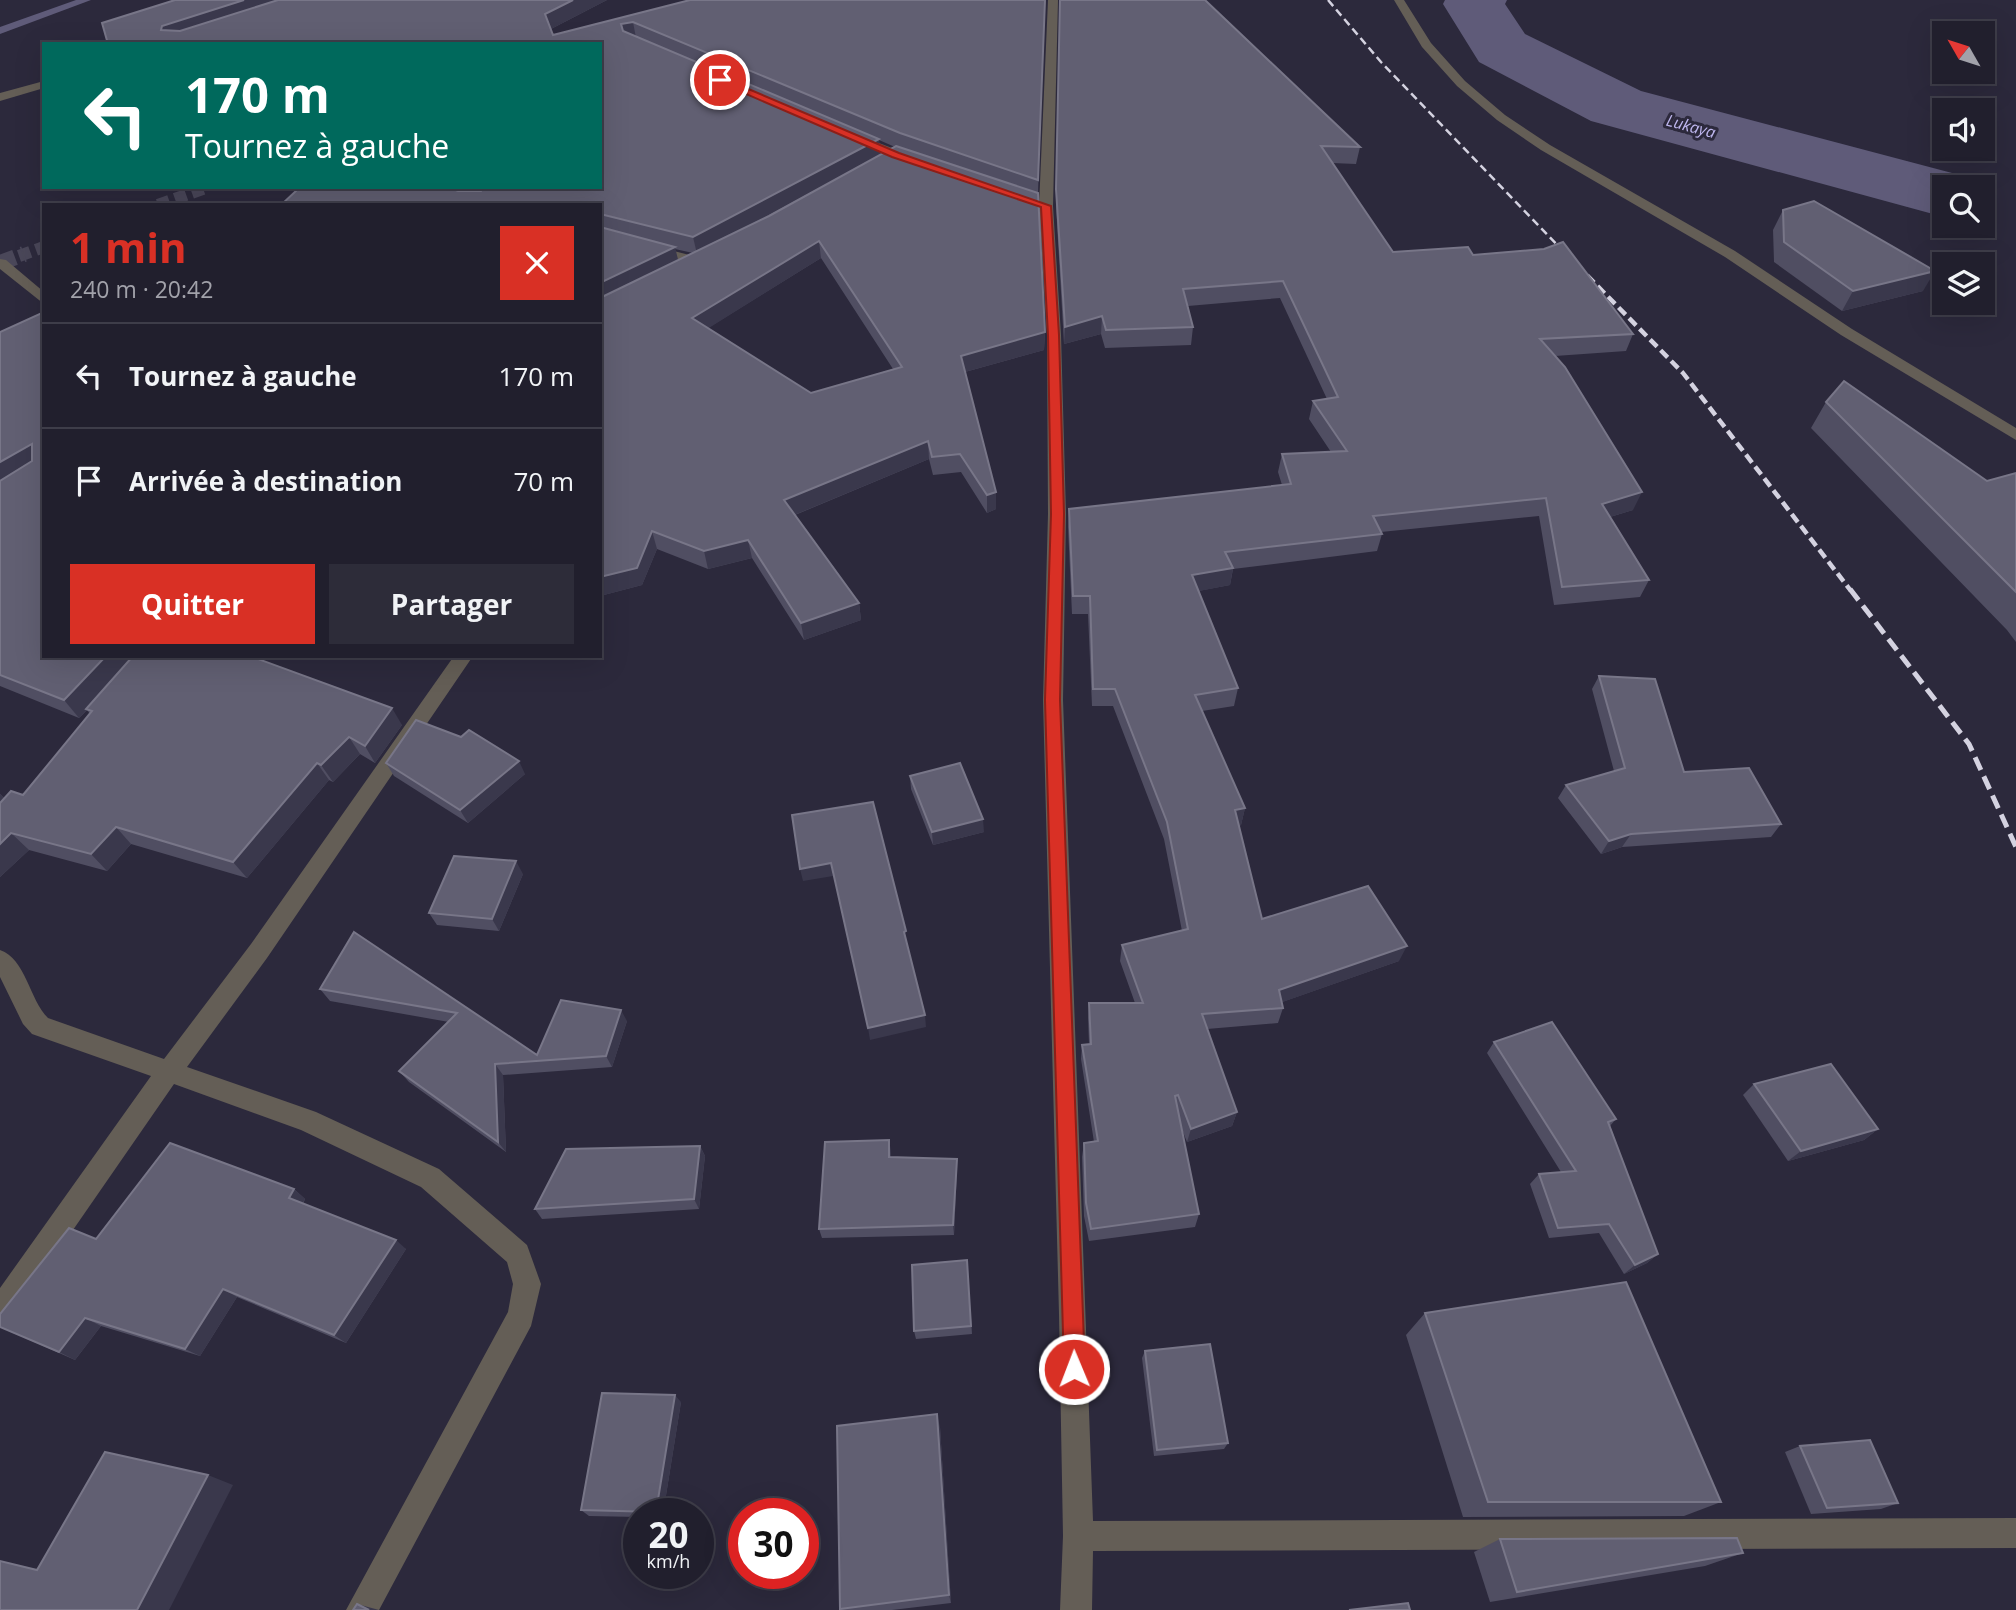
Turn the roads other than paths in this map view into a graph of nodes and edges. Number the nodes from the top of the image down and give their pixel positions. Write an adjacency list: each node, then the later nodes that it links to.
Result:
1 (1053, 0): 17 (street)
2 (1399, 0): 11 (street)
3 (42, 85): 4 (street)
4 (0, 97)
5 (845, 134): 6 (street)
6 (921, 164)
7 (602, 236): 9 (street)
8 (1, 263): 10 (street)
9 (675, 274)
10 (42, 298)
11 (2016, 435)
12 (463, 658): 14 (street)
13 (0, 960): 14 (street)
14 (168, 1073): 15 (street); 18 (street)
15 (0, 1311)
16 (2016, 1533): 17 (street)
17 (1078, 1536): 19 (street)
18 (362, 1610)
19 (1076, 1610)

